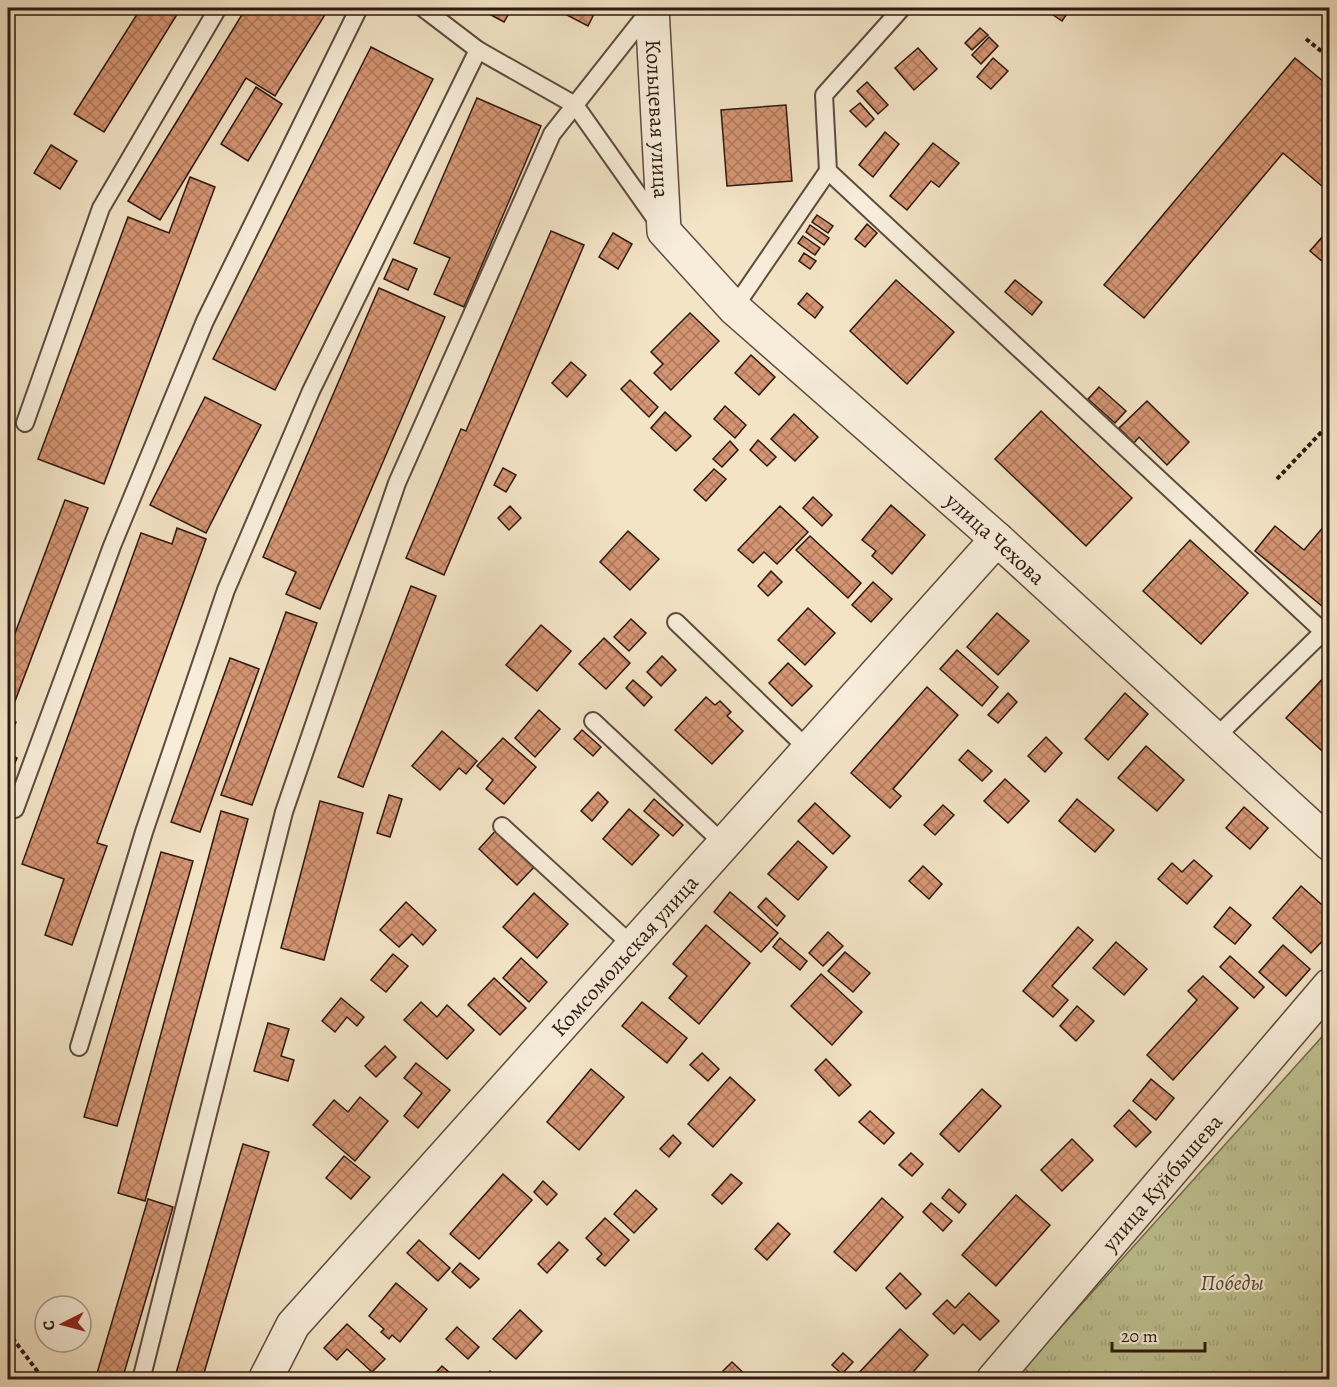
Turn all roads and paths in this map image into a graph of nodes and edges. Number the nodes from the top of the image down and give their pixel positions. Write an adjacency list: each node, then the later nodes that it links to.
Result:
1 (218, 8): 13 (lane)
2 (359, 8): 22 (lane)
3 (423, 8): 7 (lane)
4 (652, 8): 9 (lane); 11 (street, Кольцевая улица)
5 (902, 8): 10 (lane)
6 (1306, 39): 8 (path)
7 (478, 50): 9 (lane); 28 (lane)
8 (1329, 58)
9 (575, 105): 11 (lane); 31 (lane)
10 (828, 171): 12 (lane); 18 (lane)
11 (664, 231): 12 (street, улица Чехова)
12 (734, 308): 16 (street, улица Чехова)
13 (25, 423)
14 (1329, 423): 15 (path)
15 (1277, 479)
16 (996, 539): 20 (street, улица Чехова); 21 (street, Комсомольская улица)
17 (676, 622): 21 (lane)
18 (1326, 635): 20 (lane)
19 (593, 721): 24 (lane)
20 (1214, 739): 25 (street, улица Чехова)
21 (809, 750): 24 (street, Комсомольская улица)
22 (15, 809)
23 (502, 826): 26 (lane)
24 (724, 844): 26 (street, Комсомольская улица)
25 (1329, 844)
26 (633, 947): 32 (street, Комсомольская улица)
27 (1329, 985): 33 (street, улица Куйбышева)
28 (79, 1047)
29 (8, 1332): 30 (path)
30 (44, 1380)
31 (141, 1380)
32 (265, 1380)
33 (993, 1380)

